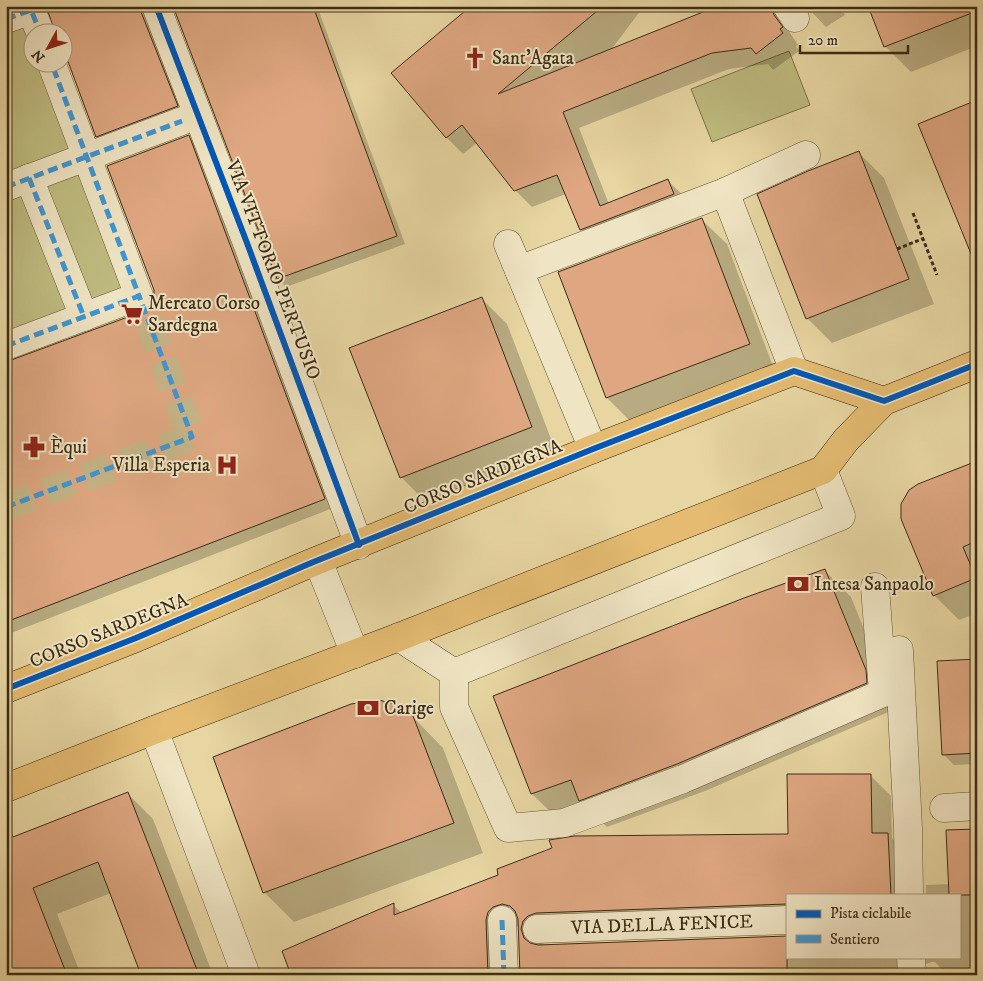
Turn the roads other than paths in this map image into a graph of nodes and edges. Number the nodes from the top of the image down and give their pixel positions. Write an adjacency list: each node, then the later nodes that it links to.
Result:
1 (156, 6): 19 (street, VIA VITTORIO PERTUSIO)
2 (6, 19): 3 (street)
3 (36, 22)
4 (55, 72): 7 (street)
5 (182, 121): 7 (street)
6 (806, 155): 9 (street)
7 (86, 158): 8 (street); 12 (street)
8 (17, 183): 12 (street)
9 (725, 192): 11 (street); 15 (street)
10 (508, 244): 11 (street)
11 (519, 270): 17 (street)
12 (84, 317): 13 (street)
13 (6, 346)
14 (977, 364): 16 (main road)
15 (794, 371): 16 (main road); 17 (main road, CORSO SARDEGNA)
16 (884, 400): 18 (main road)
17 (592, 449): 19 (main road, CORSO SARDEGNA)
18 (823, 470): 22 (main road); 25 (street)
19 (359, 544): 20 (main road, CORSO SARDEGNA)
20 (318, 561): 24 (street); 26 (main road, CORSO SARDEGNA)
21 (875, 587): 25 (street)
22 (399, 637): 24 (main road); 25 (street)
23 (899, 650): 31 (street)
24 (355, 654): 27 (main road)
25 (454, 673)
26 (6, 689)
27 (154, 730): 28 (main road); 36 (street)
28 (8, 782)
29 (977, 806): 30 (street)
30 (944, 808)
31 (909, 894)
32 (502, 920): 37 (street)
33 (786, 920): 34 (street, VIA DELLA FENICE)
34 (536, 929)
35 (911, 958): 38 (street)
36 (246, 975)
37 (504, 975)
38 (912, 975)

